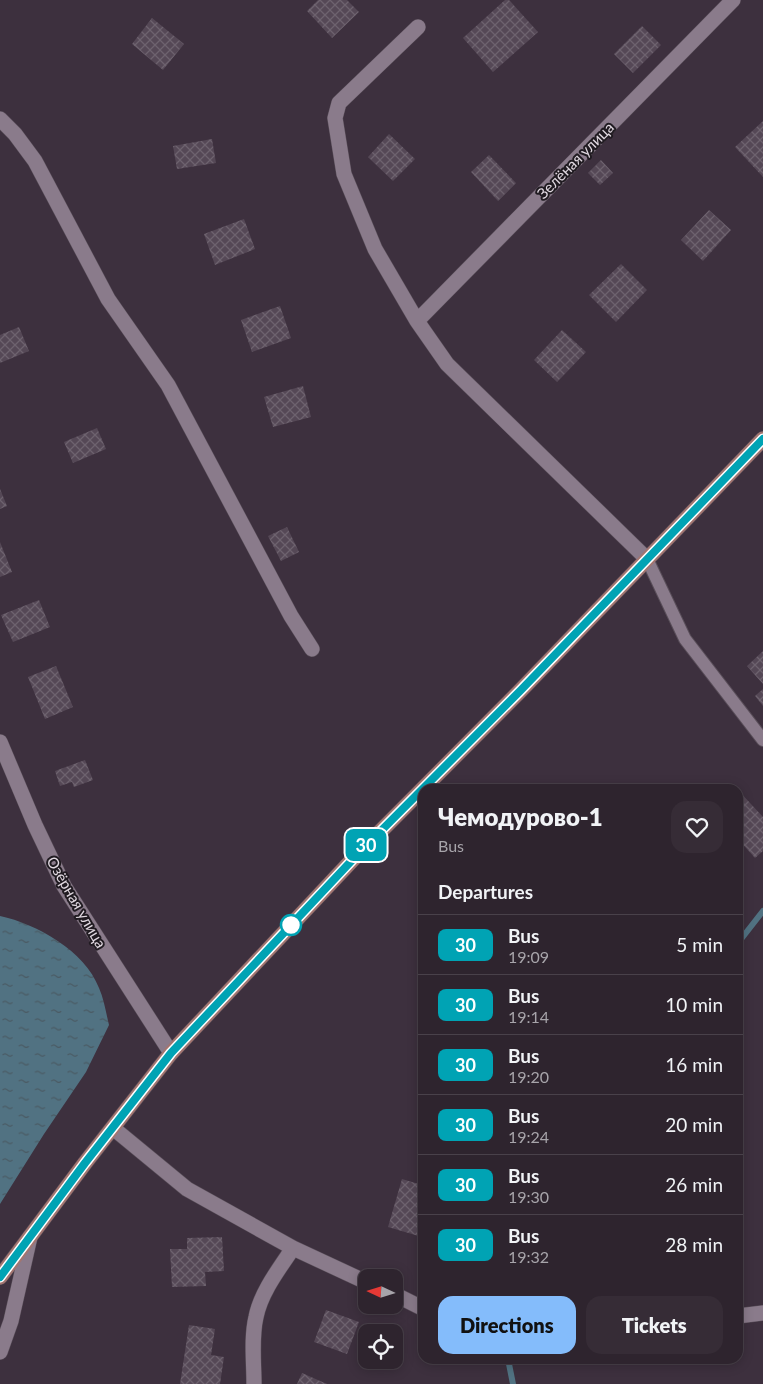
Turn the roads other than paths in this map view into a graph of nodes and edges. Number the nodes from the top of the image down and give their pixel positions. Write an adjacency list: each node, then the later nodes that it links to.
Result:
1 (733, 0): 4 (street, Зелёная улица)
2 (418, 27): 4 (street)
3 (0, 118): 7 (street)
4 (417, 321): 6 (street)
5 (763, 439): 6 (street)
6 (647, 559): 8 (lane); 10 (street)
7 (312, 649)
8 (763, 740)
9 (0, 742): 12 (street, Озёрная улица)
10 (428, 784)
11 (418, 794): 12 (street)
12 (171, 1053): 13 (street)
13 (113, 1128): 14 (street); 15 (street)
14 (30, 1237): 16 (street); 22 (street)
15 (293, 1248): 17 (street); 23 (street)
16 (0, 1277)
17 (358, 1278)
18 (403, 1298): 19 (street)
19 (418, 1306)
20 (763, 1313): 21 (street)
21 (743, 1315)
22 (0, 1352)
23 (254, 1384)

